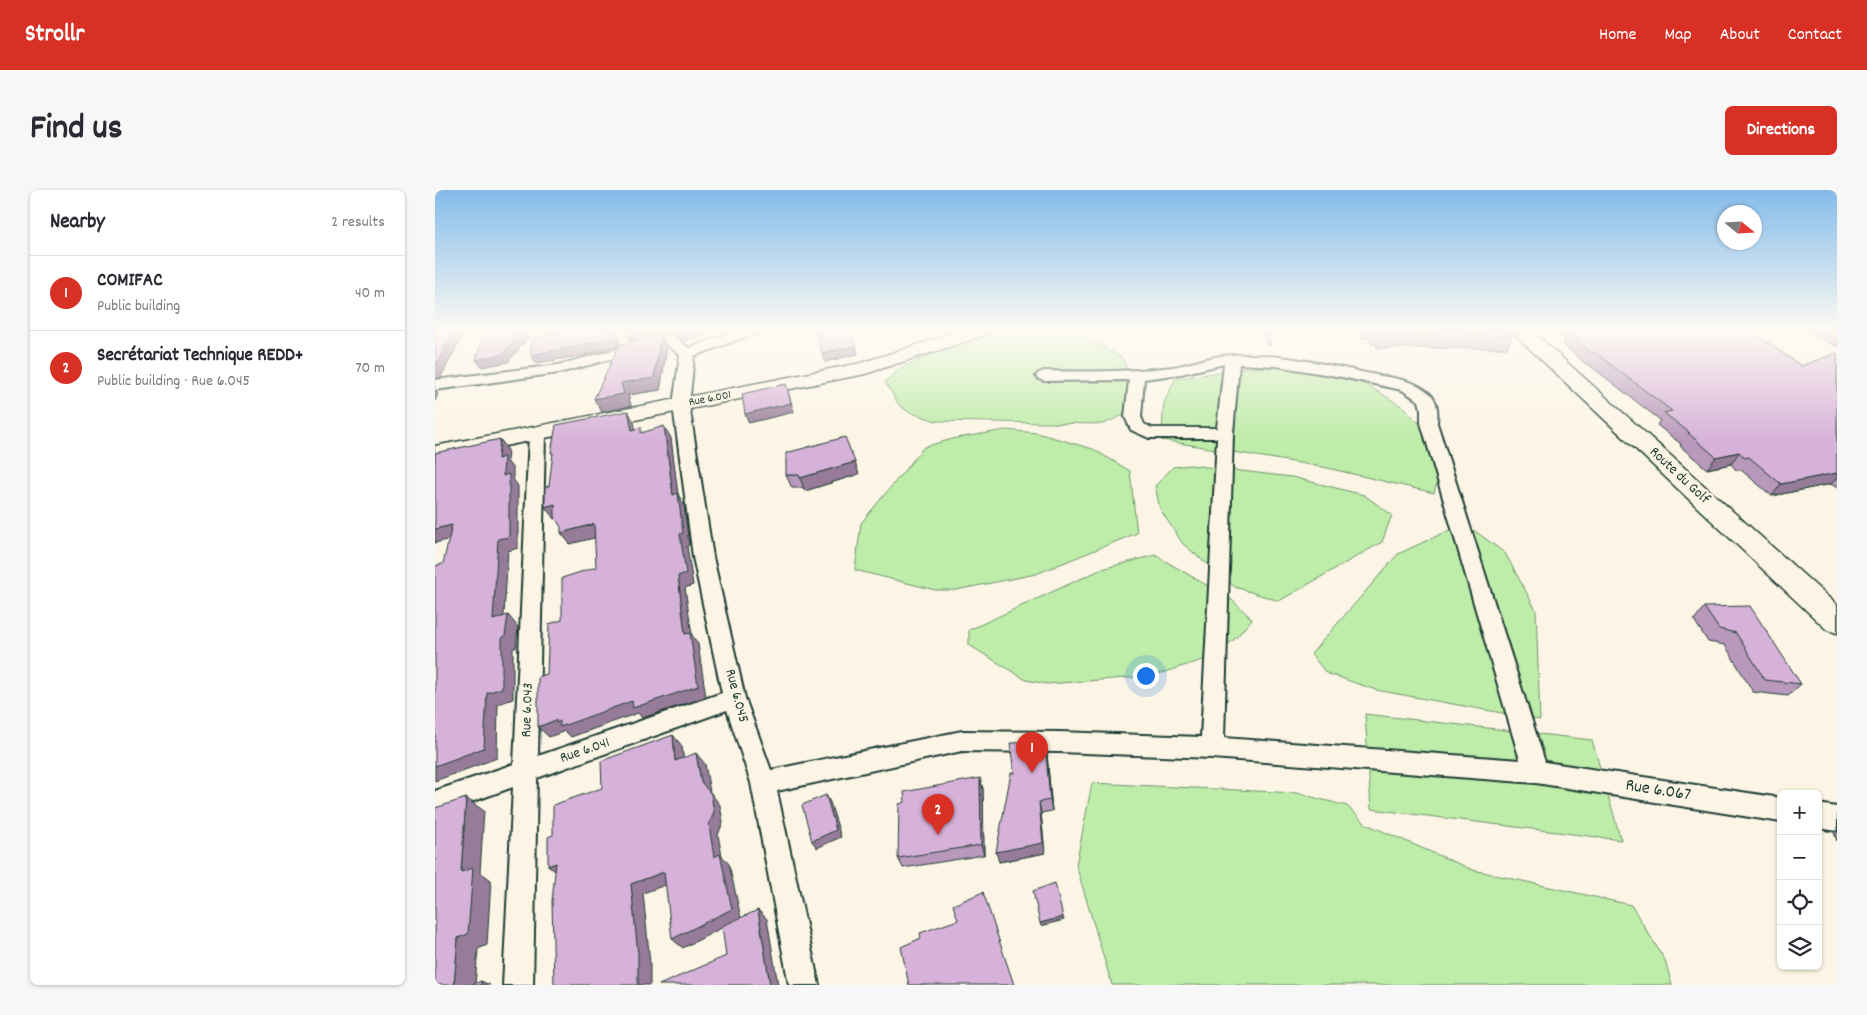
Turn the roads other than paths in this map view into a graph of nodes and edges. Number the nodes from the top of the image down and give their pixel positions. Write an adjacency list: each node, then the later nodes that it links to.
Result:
1 (565, 367): 10 (street)
2 (685, 367): 11 (street, Rue 6.045)
3 (868, 367): 11 (street, Rue 6.001)
4 (1191, 367): 9 (street)
5 (1231, 367): 12 (street)
6 (1309, 367): 19 (street)
7 (1560, 367): 15 (street, Route du Golf)
8 (1045, 376): 9 (street)
9 (1137, 376): 12 (street)
10 (435, 385)
11 (681, 405): 13 (street, Rue 6.001); 16 (street, Rue 6.045)
12 (1225, 433): 17 (street)
13 (537, 434): 14 (street, Rue 6.001); 18 (street, Rue 6.043)
14 (435, 452)
15 (1837, 622)
16 (735, 698): 18 (street, Rue 6.041); 20 (street, Rue 6.045)
17 (1212, 748): 19 (street, Rue 6.067); 20 (street, Rue 6.067)
18 (526, 771): 21 (street, Rue 6.041); 25 (street, Rue 6.043)
19 (1535, 772): 22 (street, Rue 6.067)
20 (763, 783): 26 (street, Rue 6.045)
21 (435, 803)
22 (1777, 809)
23 (1822, 817): 24 (street)
24 (1837, 819)
25 (518, 985)
26 (804, 985)

